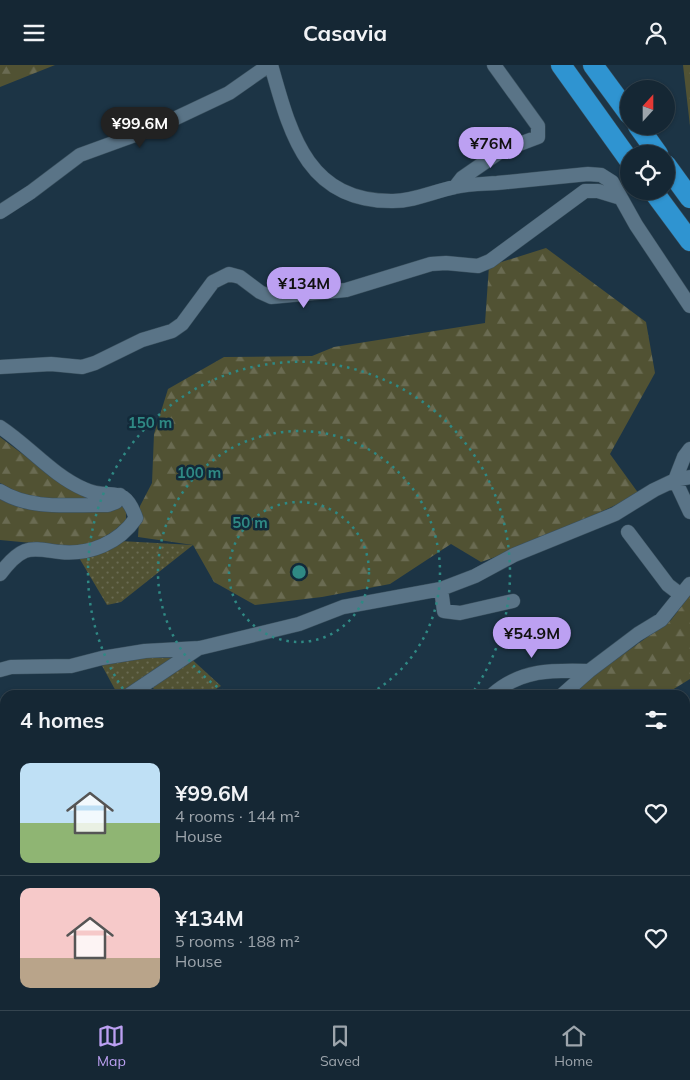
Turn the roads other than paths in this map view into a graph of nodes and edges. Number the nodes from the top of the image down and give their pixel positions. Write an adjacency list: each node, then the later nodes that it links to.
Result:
1 (270, 65): 8 (street); 14 (street)
2 (494, 65): 8 (street)
3 (561, 65): 6 (highway)
4 (593, 65): 5 (highway)
5 (620, 102)
6 (620, 147)
7 (675, 177): 11 (highway)
8 (455, 187): 9 (street)
9 (620, 196)
10 (620, 198): 17 (street)
11 (690, 198)
12 (622, 200): 16 (street)
13 (660, 200): 15 (highway)
14 (0, 211)
15 (690, 241)
16 (690, 306)
17 (0, 367)
18 (0, 427): 23 (street)
19 (690, 449): 21 (street)
20 (690, 477): 21 (street)
21 (675, 480): 24 (street); 28 (street)
22 (0, 491): 23 (street)
23 (120, 495): 26 (street)
24 (690, 512)
25 (628, 533): 29 (street)
26 (0, 575)
27 (690, 584): 29 (street)
28 (440, 589): 30 (street); 31 (street)
29 (681, 595): 33 (street)
30 (513, 601)
31 (200, 648): 32 (street); 34 (street)
32 (0, 670)
33 (589, 671): 35 (street); 36 (street)
34 (137, 690)
35 (500, 690)
36 (568, 690)

